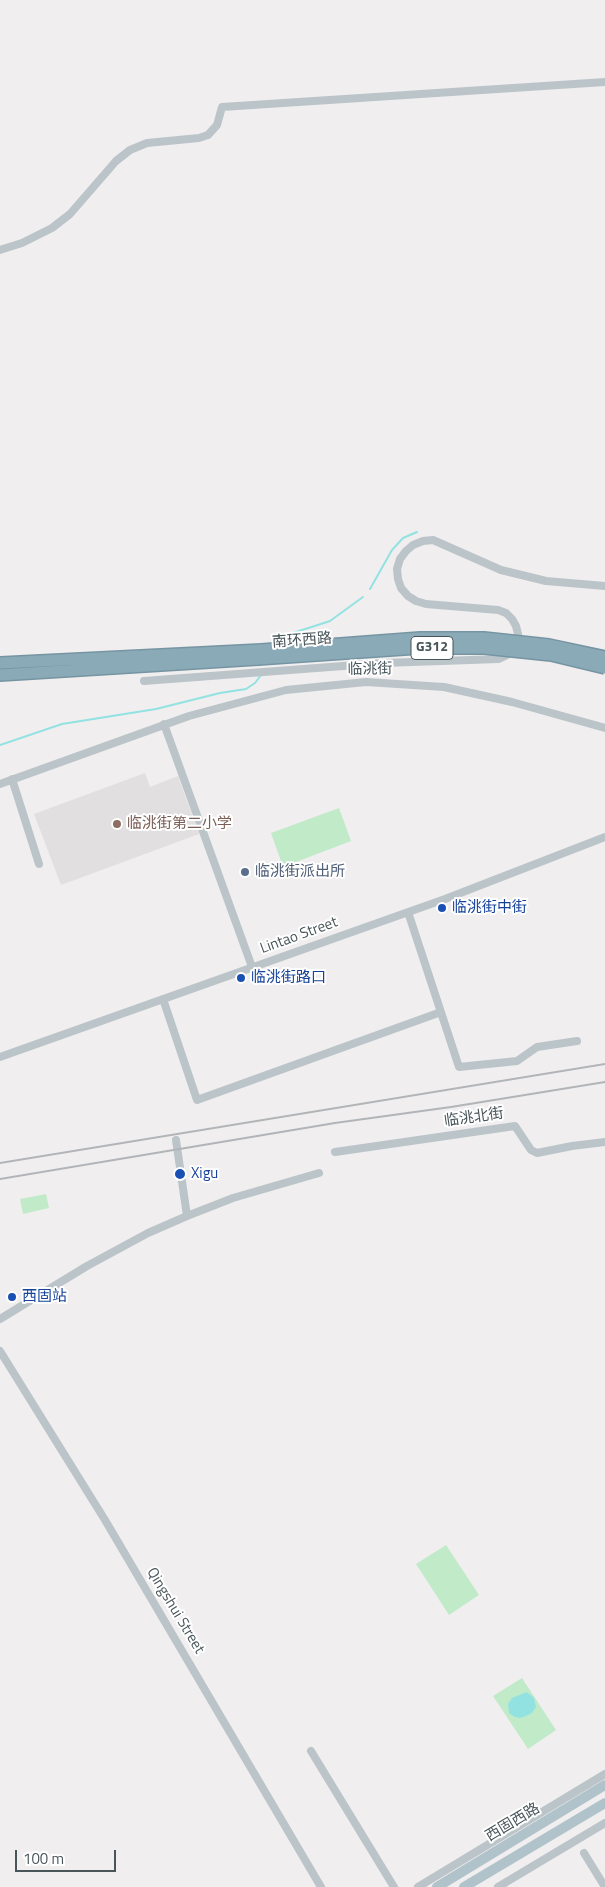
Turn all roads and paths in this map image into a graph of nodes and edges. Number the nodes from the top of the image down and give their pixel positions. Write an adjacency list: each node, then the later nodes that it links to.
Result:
1 (605, 82): 2 (street)
2 (0, 250)
3 (605, 586): 9 (street)
4 (260, 654): 5 (highway, 南环西路 / G312, bridge); 6 (highway, 南环西路 / G312); 7 (highway, 南环西路 / G312, bridge); 8 (highway, 南环西路 / G312)
5 (605, 657)
6 (0, 663)
7 (605, 668)
8 (0, 675)
9 (144, 681)
10 (164, 724): 11 (street, 临洮街); 12 (street, 临洮街); 17 (street)
11 (605, 728)
12 (12, 779): 13 (street, 临洮街); 15 (street)
13 (0, 784)
14 (605, 837): 16 (street, Lintao Street)
15 (39, 864)
16 (408, 912): 17 (street, Lintao Street); 19 (street)
17 (252, 967): 18 (street, Lintao Street)
18 (163, 999): 19 (street); 21 (street, Lintao Street)
19 (441, 1012): 20 (street)
20 (577, 1041)
21 (0, 1056)
22 (176, 1140): 26 (street)
23 (605, 1142): 24 (street, 临洮北街)
24 (335, 1152)
25 (319, 1173): 26 (street)
26 (187, 1216): 27 (street)
27 (0, 1319)
28 (0, 1351): 36 (street, Qingshui Street)
29 (310, 1751): 37 (street)
30 (605, 1774): 38 (street)
31 (605, 1786): 39 (main road, 西固西路)
32 (605, 1803): 40 (main road, 西固西路)
33 (605, 1823): 35 (street)
34 (584, 1854): 43 (street)
35 (511, 1879): 41 (street); 42 (street)
36 (322, 1887)
37 (394, 1887)
38 (418, 1887)
39 (437, 1887)
40 (464, 1887)
41 (498, 1887)
42 (516, 1887)
43 (604, 1887)

